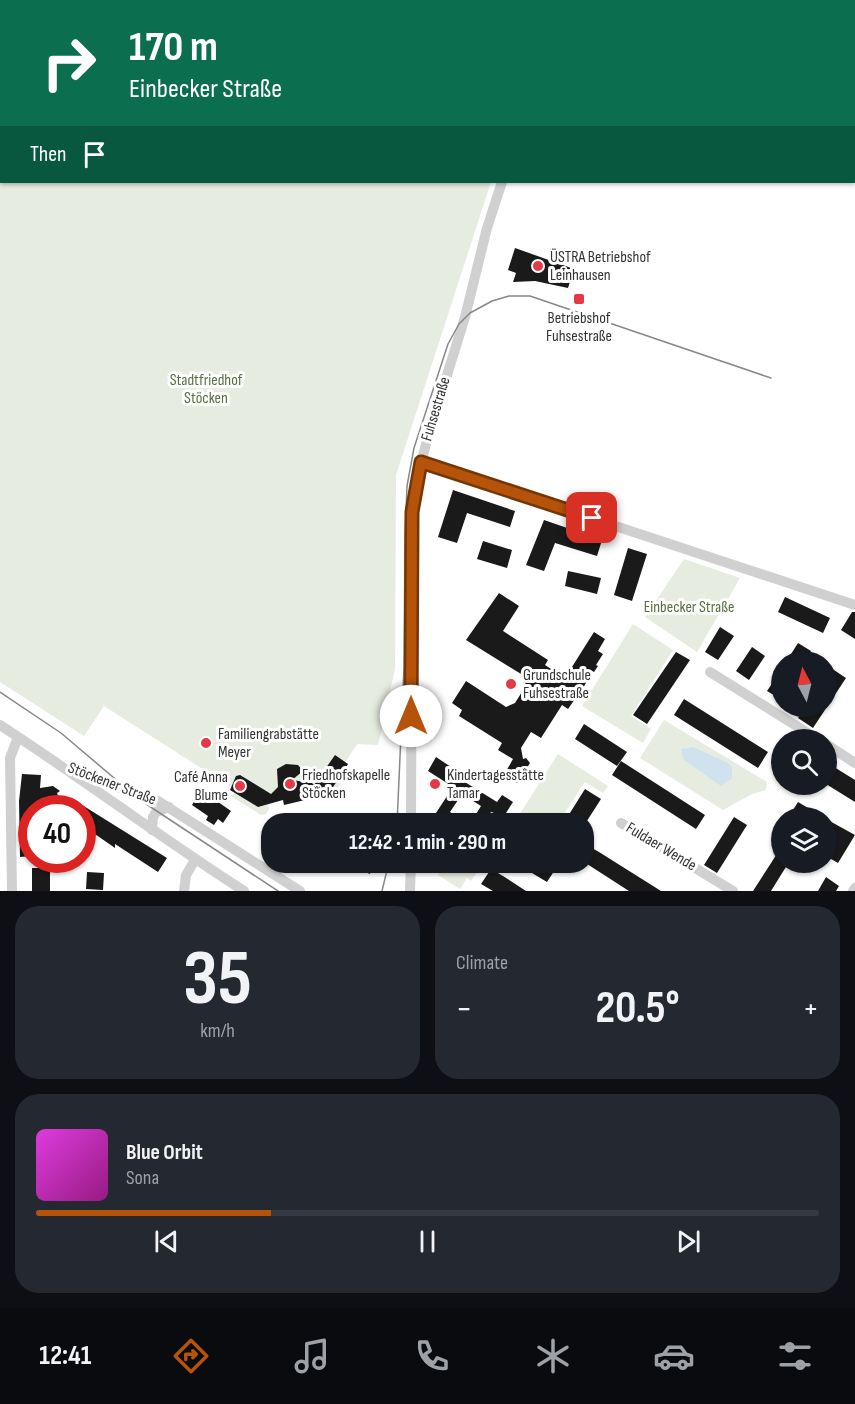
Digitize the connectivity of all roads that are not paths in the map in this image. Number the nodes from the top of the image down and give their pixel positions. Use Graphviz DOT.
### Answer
graph roads {
  1 [pos="502,183"];
  2 [pos="421,462"];
  3 [pos="855,605"];
  4 [pos="710,672"];
  5 [pos="0,725"];
  6 [pos="801,729"];
  7 [pos="18,737"];
  8 [pos="837,751"];
  9 [pos="56,762"];
  10 [pos="855,763"];
  11 [pos="169,807"];
  12 [pos="411,813"];
  13 [pos="621,823"];
  14 [pos="152,830"];
  15 [pos="195,860"];
  16 [pos="411,873"];
  17 [pos="12,891"];
  18 [pos="184,891"];
  19 [pos="244,891"];
  20 [pos="300,891"];
  21 [pos="410,891"];
  22 [pos="732,891"];
  1 -- 2 [label="street, Fuhsestraße"];
  2 -- 3 [label="street"];
  2 -- 12 [label="street, Fuhsestraße"];
  4 -- 6 [label="street"];
  5 -- 7 [label="street, Stöckener Straße"];
  7 -- 9 [label="street, Stöckener Straße"];
  7 -- 17 [label="street"];
  8 -- 10 [label="street"];
  9 -- 11 [label="street, Stöckener Straße"];
  9 -- 14 [label="street, Stöckener Straße"];
  11 -- 14 [label="street, Stöckener Straße"];
  11 -- 20 [label="street, Stöckener Straße"];
  13 -- 22 [label="street, Fuldaer Wende"];
  14 -- 15 [label="street, Stöckener Straße"];
  15 -- 18 [label="street"];
  15 -- 19 [label="street, Stöckener Straße"];
  16 -- 21 [label="street"];
}
